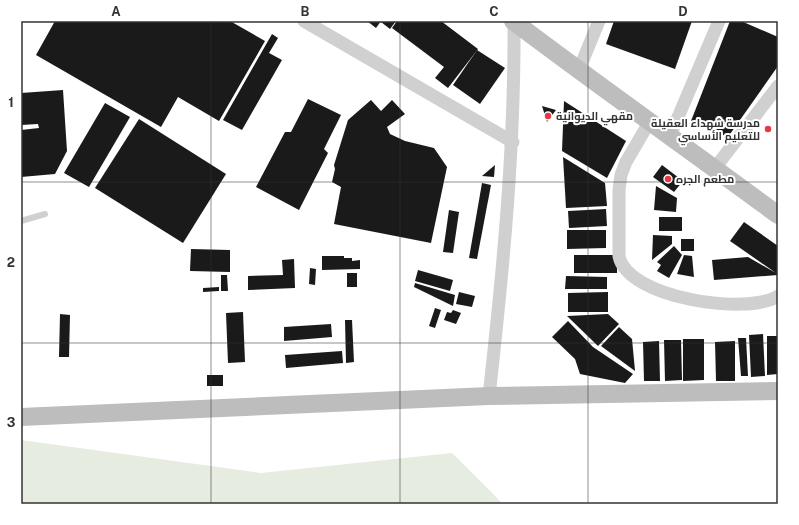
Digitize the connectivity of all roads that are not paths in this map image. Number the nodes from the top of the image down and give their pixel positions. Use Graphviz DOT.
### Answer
graph roads {
  1 [pos="304,21"];
  2 [pos="513,21"];
  3 [pos="599,21"];
  4 [pos="719,21"];
  5 [pos="578,72"];
  6 [pos="778,86"];
  7 [pos="650,120"];
  8 [pos="670,136"];
  9 [pos="513,142"];
  10 [pos="715,168"];
  11 [pos="44,214"];
  12 [pos="778,215"];
  13 [pos="21,222"];
  14 [pos="778,296"];
  15 [pos="778,391"];
  16 [pos="489,396"];
  17 [pos="21,417"];
  1 -- 9 [label="street"];
  2 -- 5 [label="main road"];
  2 -- 9 [label="street"];
  3 -- 5 [label="street"];
  4 -- 8 [label="street"];
  5 -- 7 [label="main road"];
  6 -- 10 [label="street"];
  7 -- 8 [label="main road"];
  7 -- 14 [label="street"];
  8 -- 10 [label="main road"];
  9 -- 16 [label="street"];
  10 -- 12 [label="main road"];
  11 -- 13 [label="lane"];
  15 -- 16 [label="main road"];
  16 -- 17 [label="main road"];
}
